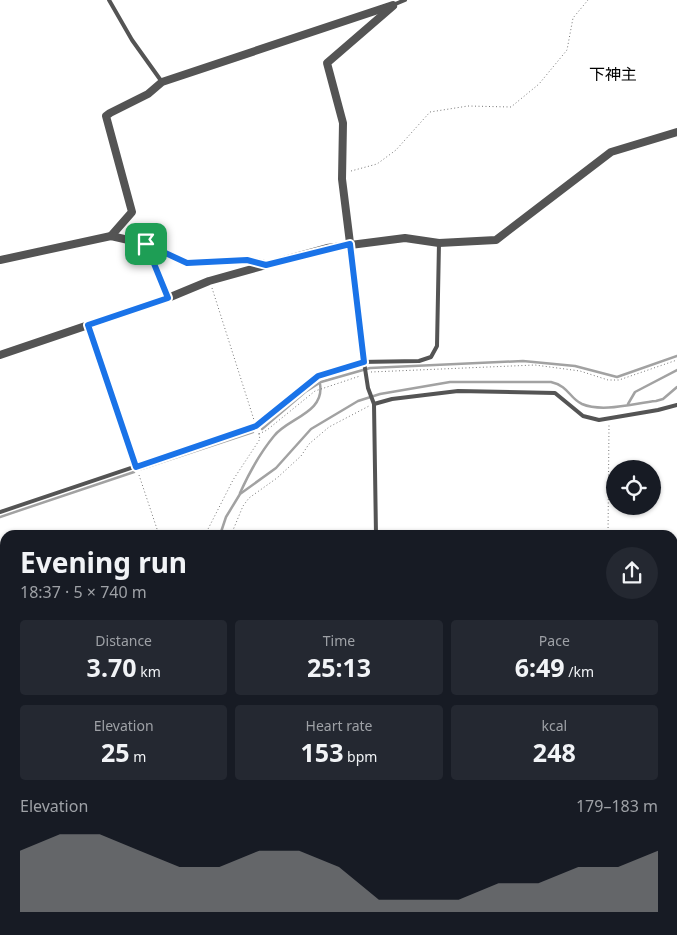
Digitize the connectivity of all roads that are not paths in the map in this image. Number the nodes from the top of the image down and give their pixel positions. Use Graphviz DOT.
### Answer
graph roads {
  1 [pos="109,0"];
  2 [pos="404,0"];
  3 [pos="393,5"];
  4 [pos="162,82"];
  5 [pos="677,132"];
  6 [pos="110,236"];
  7 [pos="439,243"];
  8 [pos="146,244"];
  9 [pos="350,244"];
  10 [pos="0,260"];
  11 [pos="266,265"];
  12 [pos="168,298"];
  13 [pos="88,325"];
  14 [pos="0,355"];
  15 [pos="365,368"];
  16 [pos="374,404"];
  17 [pos="677,405"];
  18 [pos="136,467"];
  19 [pos="0,512"];
  20 [pos="376,530"];
  1 -- 4 [label="lane"];
  2 -- 3 [label="lane"];
  3 -- 4 [label="street"];
  3 -- 9 [label="street"];
  4 -- 6 [label="street"];
  5 -- 7 [label="street"];
  6 -- 8 [label="street"];
  6 -- 10 [label="street"];
  7 -- 9 [label="street"];
  7 -- 15 [label="lane"];
  8 -- 11 [label="street"];
  8 -- 12 [label="street"];
  9 -- 11 [label="street"];
  11 -- 12 [label="street"];
  12 -- 13 [label="street"];
  13 -- 14 [label="street"];
  13 -- 18 [label="street"];
  15 -- 16 [label="lane"];
  15 -- 18 [label="lane"];
  16 -- 17 [label="lane"];
  16 -- 20 [label="lane"];
  18 -- 19 [label="lane"];
}
